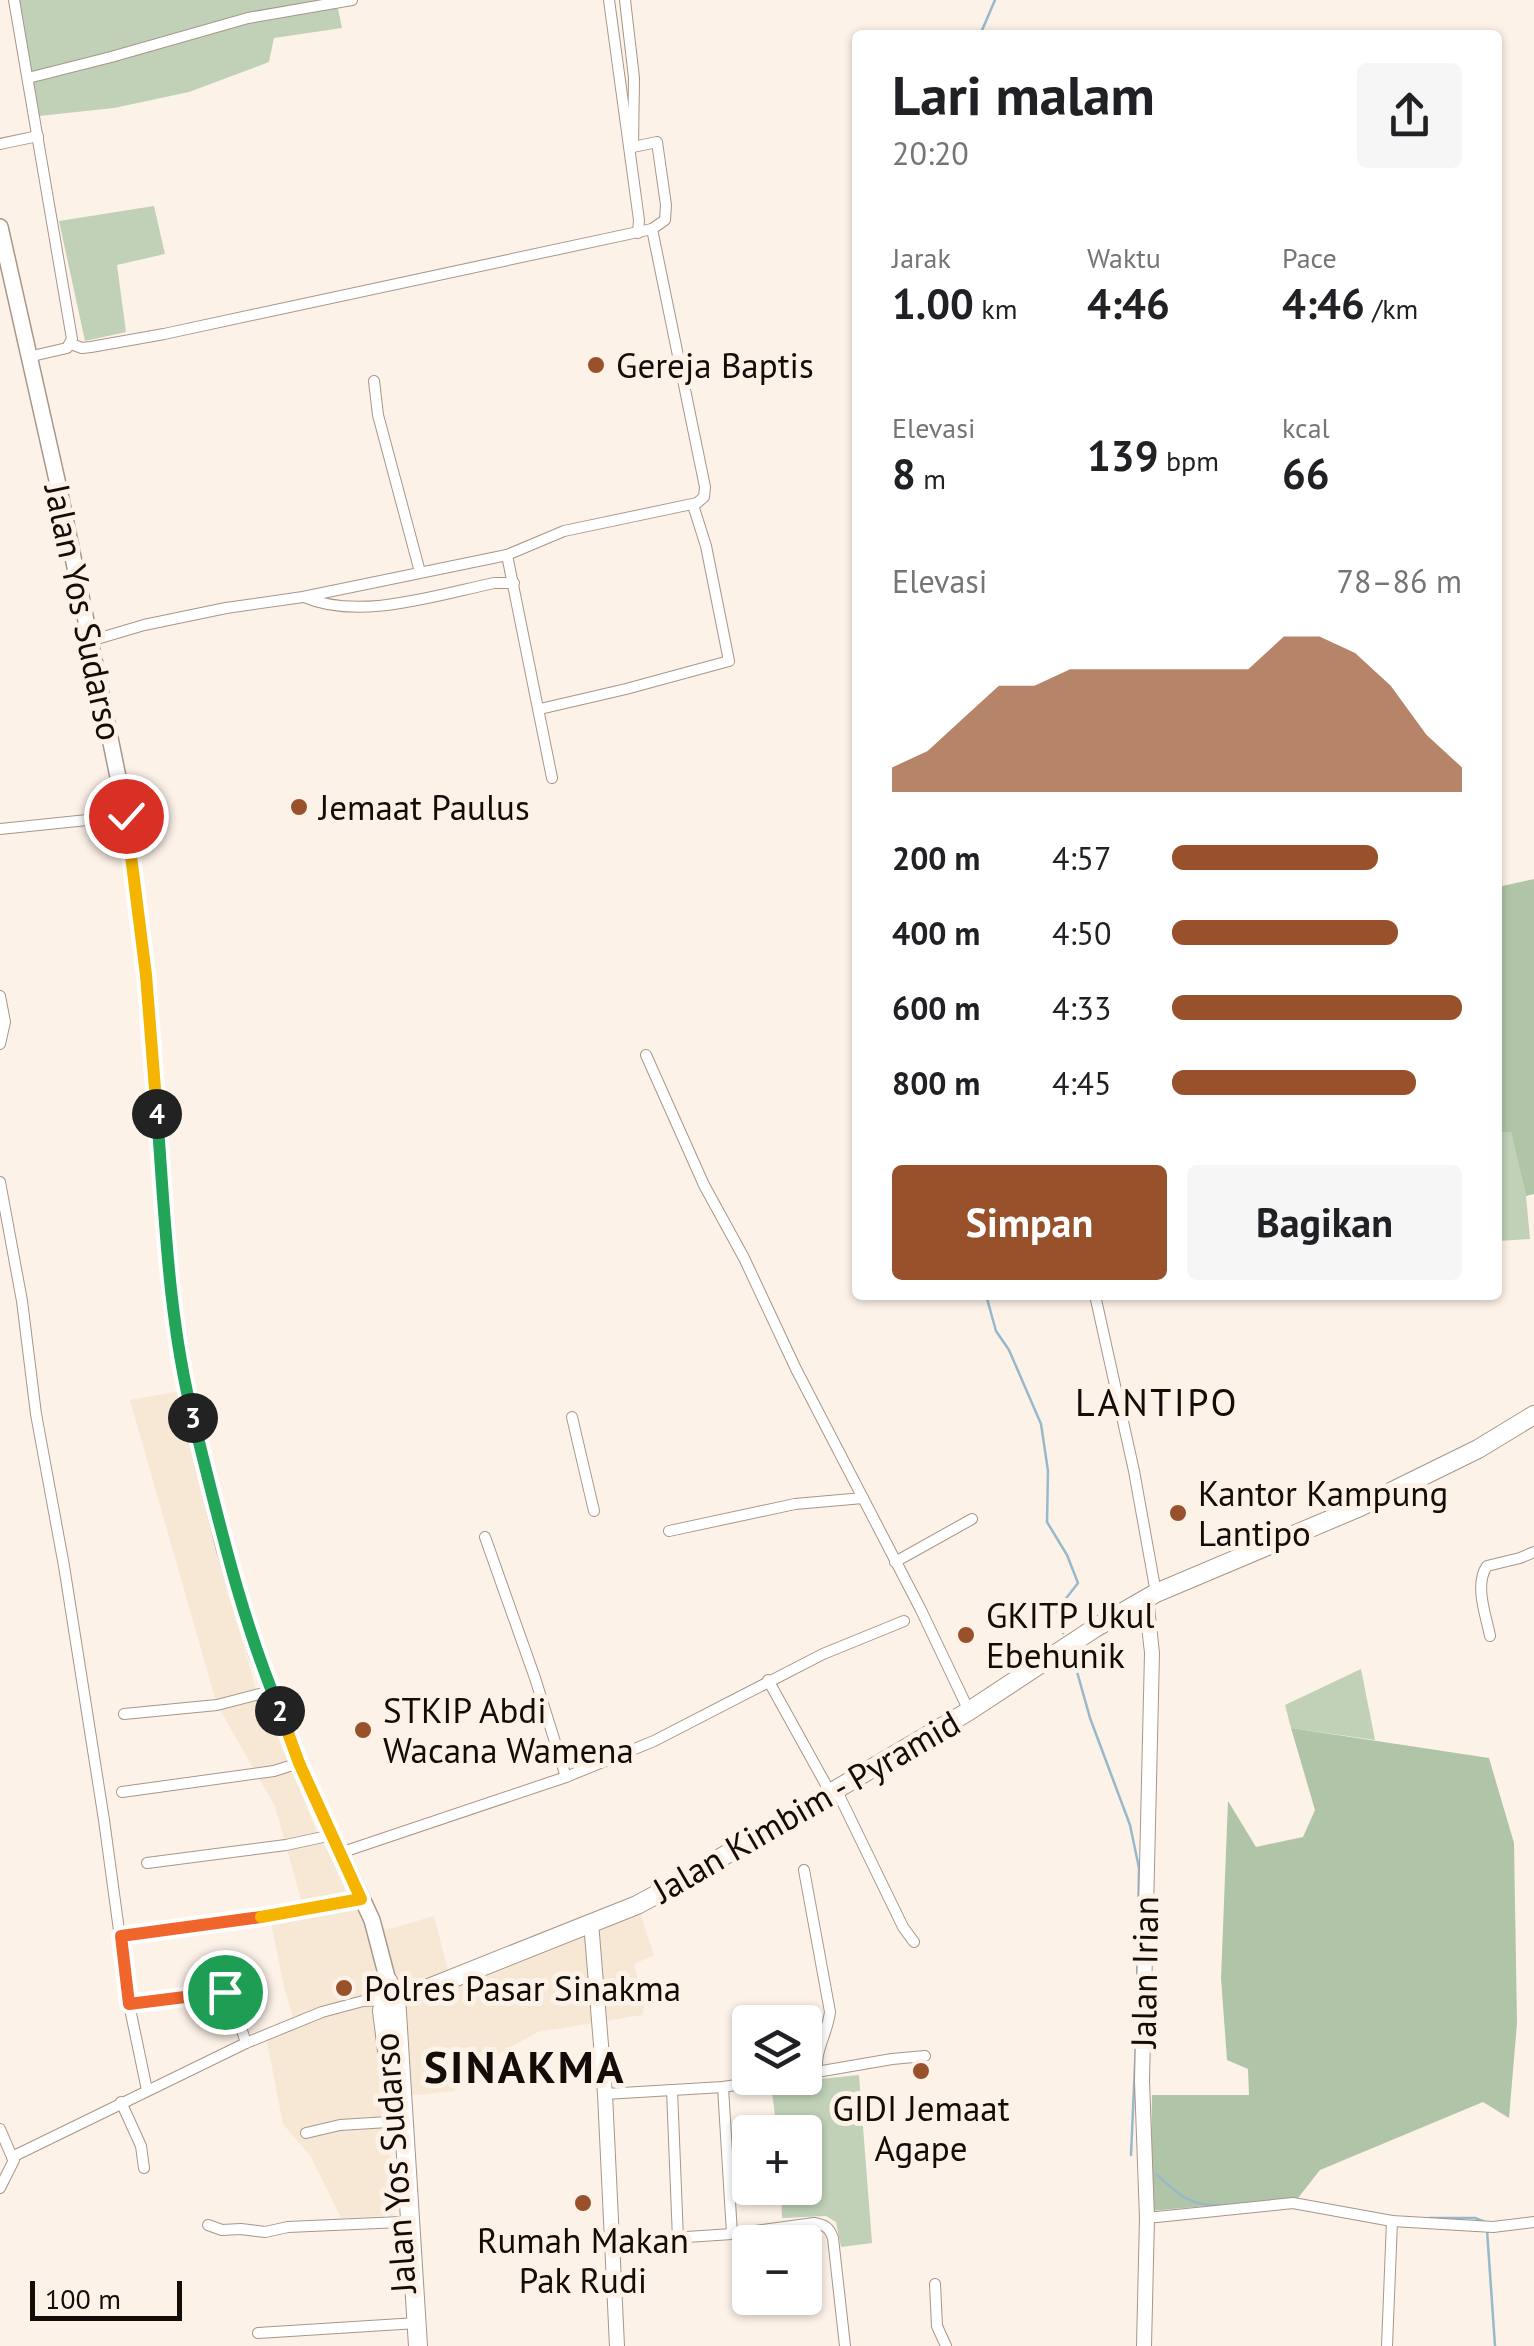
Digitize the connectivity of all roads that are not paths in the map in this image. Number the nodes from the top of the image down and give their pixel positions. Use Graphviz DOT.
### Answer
graph roads {
  1 [pos="14,0"];
  2 [pos="352,0"];
  3 [pos="609,0"];
  4 [pos="625,0"];
  5 [pos="28,78"];
  6 [pos="38,136"];
  7 [pos="0,144"];
  8 [pos="0,227"];
  9 [pos="652,229"];
  10 [pos="638,233"];
  11 [pos="71,344"];
  12 [pos="28,357"];
  13 [pos="374,382"];
  14 [pos="693,505"];
  15 [pos="507,555"];
  16 [pos="420,572"];
  17 [pos="514,583"];
  18 [pos="303,596"];
  19 [pos="90,641"];
  20 [pos="540,708"];
  21 [pos="552,778"];
  22 [pos="126,816"];
  23 [pos="0,828"];
  24 [pos="0,996"];
  25 [pos="0,1044"];
  26 [pos="646,1055"];
  27 [pos="0,1182"];
  28 [pos="1096,1300"];
  29 [pos="1534,1415"];
  30 [pos="572,1417"];
  31 [pos="863,1498"];
  32 [pos="594,1511"];
  33 [pos="972,1519"];
  34 [pos="669,1531"];
  35 [pos="485,1538"];
  36 [pos="1534,1552"];
  37 [pos="895,1562"];
  38 [pos="1151,1595"];
  39 [pos="904,1621"];
  40 [pos="1490,1636"];
  41 [pos="768,1680"];
  42 [pos="270,1692"];
  43 [pos="969,1711"];
  44 [pos="124,1714"];
  45 [pos="299,1763"];
  46 [pos="566,1777"];
  47 [pos="834,1791"];
  48 [pos="122,1792"];
  49 [pos="332,1835"];
  50 [pos="340,1853"];
  51 [pos="146,1864"];
  52 [pos="804,1870"];
  53 [pos="361,1899"];
  54 [pos="591,1922"];
  55 [pos="121,1936"];
  56 [pos="914,1942"];
  57 [pos="389,1993"];
  58 [pos="129,2004"];
  59 [pos="246,2042"];
  60 [pos="822,2043"];
  61 [pos="925,2056"];
  62 [pos="822,2071"];
  63 [pos="732,2086"];
  64 [pos="723,2087"];
  65 [pos="146,2090"];
  66 [pos="672,2090"];
  67 [pos="605,2094"];
  68 [pos="121,2102"];
  69 [pos="398,2121"];
  70 [pos="0,2129"];
  71 [pos="306,2133"];
  72 [pos="12,2157"];
  73 [pos="144,2168"];
  74 [pos="0,2188"];
  75 [pos="1147,2218"];
  76 [pos="1392,2221"];
  77 [pos="400,2222"];
  78 [pos="1534,2222"];
  79 [pos="794,2225"];
  80 [pos="208,2226"];
  81 [pos="732,2234"];
  82 [pos="678,2239"];
  83 [pos="611,2242"];
  84 [pos="935,2284"];
  85 [pos="411,2323"];
  86 [pos="258,2333"];
  87 [pos="407,2346"];
  88 [pos="418,2346"];
  89 [pos="618,2346"];
  90 [pos="845,2346"];
  91 [pos="946,2346"];
  92 [pos="1144,2346"];
  93 [pos="1388,2346"];
  1 -- 5 [label="street"];
  2 -- 5 [label="street"];
  3 -- 10 [label="street"];
  4 -- 9 [label="street"];
  5 -- 6 [label="street"];
  6 -- 7 [label="street"];
  6 -- 11 [label="street"];
  8 -- 12 [label="main road, Jalan Yos Sudarso"];
  9 -- 10 [label="street"];
  9 -- 14 [label="street"];
  10 -- 11 [label="street"];
  11 -- 12 [label="street"];
  12 -- 19 [label="main road, Jalan Yos Sudarso"];
  13 -- 16 [label="street"];
  14 -- 15 [label="street"];
  14 -- 20 [label="street"];
  15 -- 16 [label="street"];
  15 -- 17 [label="street"];
  16 -- 18 [label="street"];
  17 -- 18 [label="street"];
  17 -- 20 [label="street"];
  18 -- 19 [label="street"];
  19 -- 22 [label="main road, Jalan Yos Sudarso"];
  20 -- 21 [label="street"];
  22 -- 23 [label="street"];
  22 -- 42 [label="main road, Jalan Yos Sudarso"];
  24 -- 25 [label="street"];
  26 -- 31 [label="street"];
  27 -- 55 [label="street"];
  28 -- 38 [label="street"];
  29 -- 38 [label="highway, Jalan Kimbim - Pyramid"];
  30 -- 32 [label="street"];
  31 -- 34 [label="street"];
  31 -- 37 [label="street"];
  33 -- 37 [label="street"];
  35 -- 46 [label="street"];
  36 -- 40 [label="street"];
  37 -- 43 [label="street"];
  38 -- 43 [label="highway, Jalan Kimbim - Pyramid"];
  38 -- 75 [label="main road, Jalan Irian"];
  39 -- 41 [label="street"];
  41 -- 46 [label="street"];
  41 -- 47 [label="street"];
  42 -- 44 [label="street"];
  42 -- 45 [label="main road, Jalan Yos Sudarso"];
  43 -- 47 [label="highway, Jalan Kimbim - Pyramid"];
  45 -- 48 [label="street"];
  45 -- 49 [label="main road, Jalan Yos Sudarso"];
  46 -- 50 [label="street"];
  47 -- 54 [label="highway, Jalan Kimbim - Pyramid"];
  47 -- 56 [label="street"];
  49 -- 50 [label="main road, Jalan Yos Sudarso"];
  49 -- 51 [label="street"];
  50 -- 53 [label="main road, Jalan Yos Sudarso"];
  52 -- 60 [label="street"];
  53 -- 55 [label="street"];
  53 -- 57 [label="main road, Jalan Yos Sudarso"];
  54 -- 57 [label="highway, Jalan Kimbim - Pyramid"];
  54 -- 67 [label="main road"];
  55 -- 58 [label="street"];
  57 -- 59 [label="street"];
  57 -- 69 [label="highway, Jalan Yos Sudarso"];
  58 -- 59 [label="street"];
  58 -- 65 [label="street"];
  59 -- 65 [label="street"];
  61 -- 62 [label="street"];
  63 -- 64 [label="street"];
  64 -- 66 [label="street"];
  64 -- 81 [label="street"];
  65 -- 68 [label="street"];
  66 -- 67 [label="street"];
  66 -- 82 [label="street"];
  67 -- 83 [label="main road"];
  68 -- 72 [label="street"];
  68 -- 73 [label="street"];
  69 -- 71 [label="street"];
  69 -- 77 [label="highway, Jalan Yos Sudarso"];
  69 -- 85 [label="highway, Jalan Yos Sudarso"];
  70 -- 72 [label="street"];
  72 -- 74 [label="street"];
  75 -- 76 [label="street"];
  75 -- 92 [label="main road, Jalan Irian"];
  76 -- 78 [label="street"];
  76 -- 93 [label="street"];
  77 -- 80 [label="street"];
  77 -- 85 [label="highway, Jalan Yos Sudarso"];
  79 -- 90 [label="street"];
  81 -- 82 [label="street"];
  82 -- 83 [label="street"];
  83 -- 89 [label="main road"];
  84 -- 91 [label="street"];
  85 -- 86 [label="street"];
  85 -- 87 [label="highway, Jalan Yos Sudarso"];
  85 -- 88 [label="highway, Jalan Yos Sudarso"];
}
